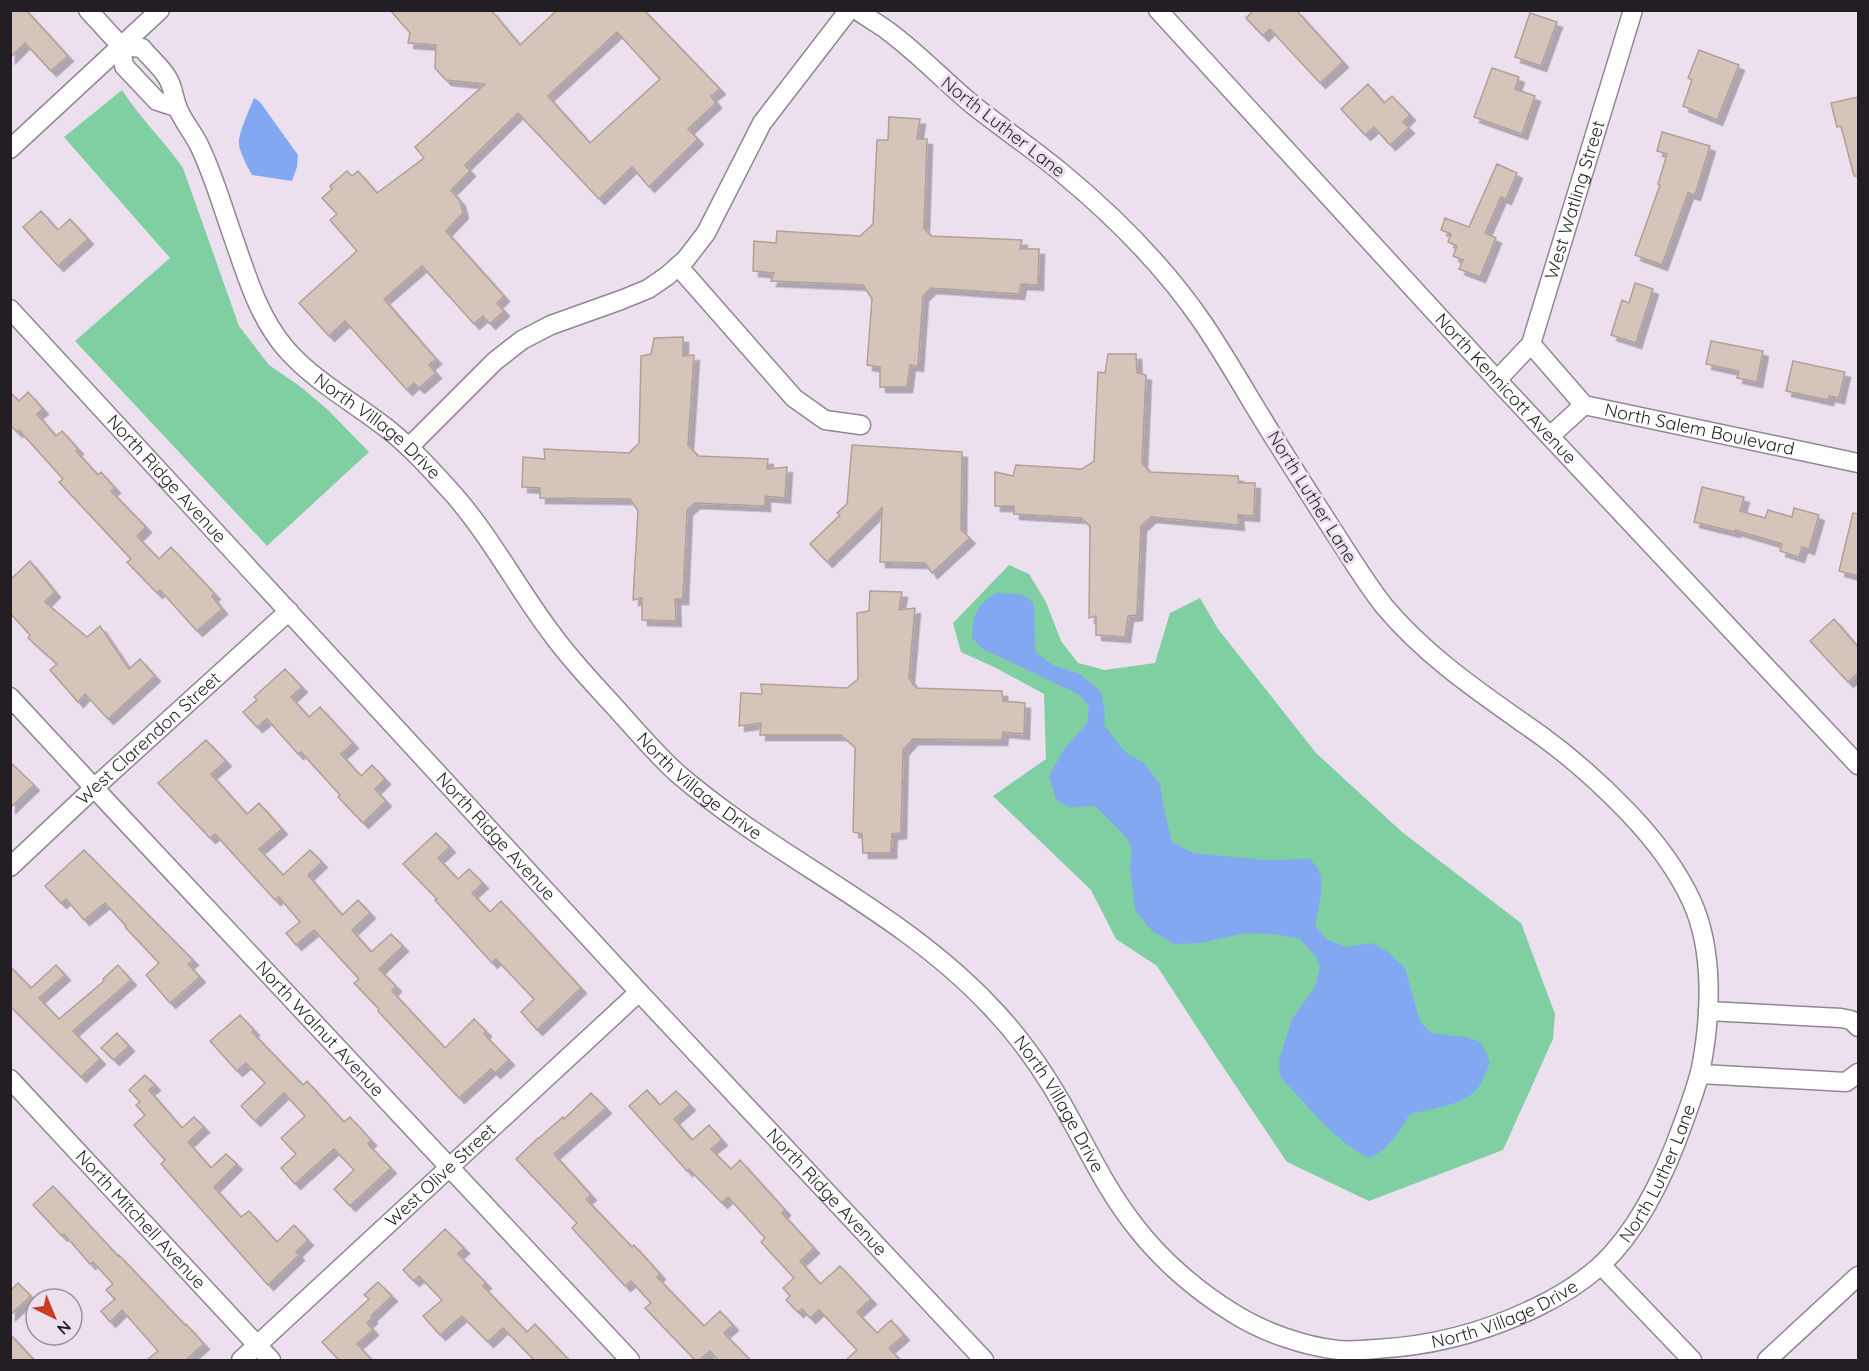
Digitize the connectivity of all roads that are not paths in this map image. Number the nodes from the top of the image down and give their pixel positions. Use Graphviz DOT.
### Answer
graph roads {
  1 [pos="88,10"];
  2 [pos="160,10"];
  3 [pos="849,10"];
  4 [pos="857,10"];
  5 [pos="1158,10"];
  6 [pos="1633,10"];
  7 [pos="121,46"];
  8 [pos="176,107"];
  9 [pos="10,149"];
  10 [pos="678,266"];
  11 [pos="10,309"];
  12 [pos="1532,344"];
  13 [pos="1497,380"];
  14 [pos="1584,405"];
  15 [pos="861,425"];
  16 [pos="1550,436"];
  17 [pos="409,447"];
  18 [pos="1858,463"];
  19 [pos="289,611"];
  20 [pos="10,697"];
  21 [pos="1858,765"];
  22 [pos="94,788"];
  23 [pos="10,867"];
  24 [pos="639,992"];
  25 [pos="1708,1011"];
  26 [pos="1858,1027"];
  27 [pos="1858,1073"];
  28 [pos="1700,1074"];
  29 [pos="10,1078"];
  30 [pos="450,1168"];
  31 [pos="1601,1265"];
  32 [pos="1858,1276"];
  33 [pos="257,1346"];
  34 [pos="1400,1354"];
  35 [pos="1338,1355"];
  36 [pos="241,1360"];
  37 [pos="271,1360"];
  38 [pos="630,1360"];
  39 [pos="984,1360"];
  40 [pos="1692,1360"];
  41 [pos="1767,1360"];
  1 -- 7 [label="street"];
  2 -- 7 [label="street"];
  3 -- 10 [label="street"];
  4 -- 25 [label="street, North Luther Lane"];
  5 -- 13 [label="street, North Kennicott Avenue"];
  6 -- 12 [label="street, West Watling Street"];
  7 -- 8 [label="street, North Village Drive"];
  7 -- 8 [label="street, North Village Drive"];
  7 -- 9 [label="street"];
  8 -- 17 [label="street, North Village Drive"];
  10 -- 15 [label="street"];
  10 -- 17 [label="street"];
  11 -- 19 [label="street, North Ridge Avenue"];
  12 -- 13 [label="street, West Watling Street"];
  12 -- 14 [label="street"];
  13 -- 16 [label="street, North Kennicott Avenue"];
  14 -- 16 [label="street, North Salem Boulevard"];
  14 -- 18 [label="street, North Salem Boulevard"];
  16 -- 21 [label="street, North Kennicott Avenue"];
  17 -- 35 [label="street, North Village Drive"];
  19 -- 22 [label="street, West Clarendon Street"];
  19 -- 24 [label="street, North Ridge Avenue"];
  20 -- 22 [label="street, North Walnut Avenue"];
  22 -- 23 [label="street, West Clarendon Street"];
  22 -- 30 [label="street, North Walnut Avenue"];
  24 -- 30 [label="street, West Olive Street"];
  24 -- 39 [label="street, North Ridge Avenue"];
  25 -- 26 [label="street"];
  25 -- 28 [label="street, North Luther Lane"];
  27 -- 28 [label="street"];
  28 -- 31 [label="street, North Luther Lane"];
  29 -- 33 [label="street, North Mitchell Avenue"];
  30 -- 33 [label="street, West Olive Street"];
  30 -- 38 [label="street, North Walnut Avenue"];
  31 -- 34 [label="street, North Village Drive"];
  31 -- 40 [label="street"];
  32 -- 41 [label="street"];
  33 -- 36 [label="street, West Olive Street"];
  33 -- 37 [label="street, North Mitchell Avenue"];
  34 -- 35 [label="street, North Village Drive"];
}
